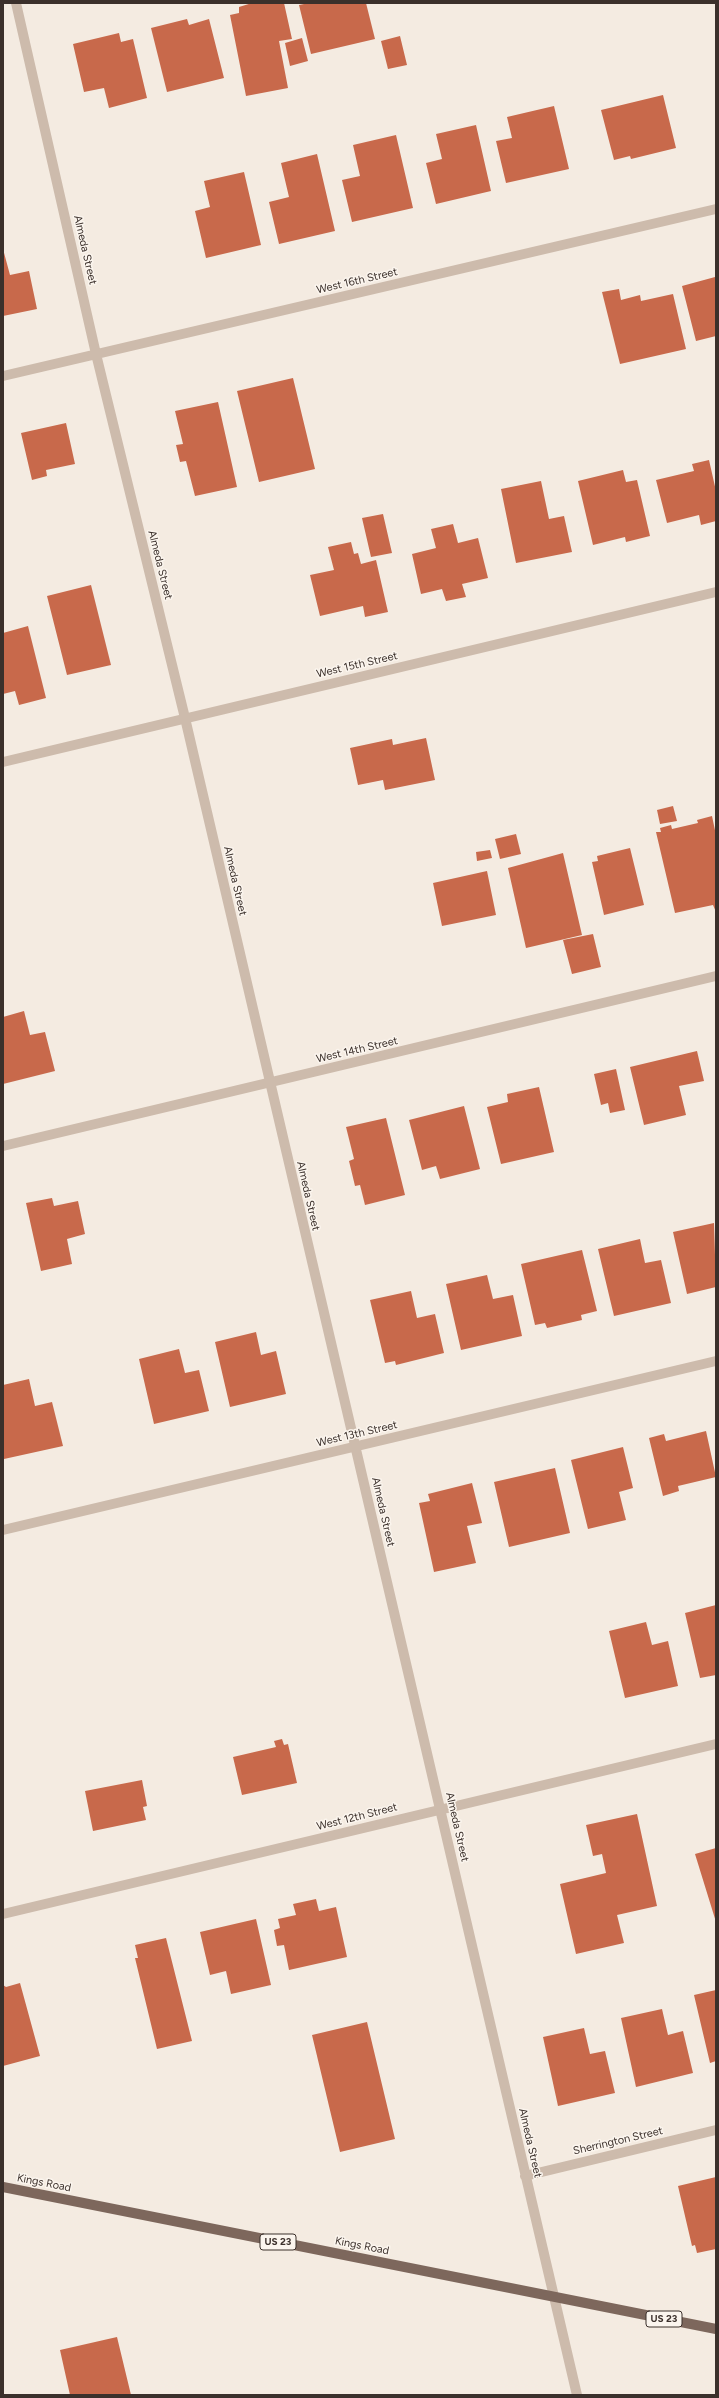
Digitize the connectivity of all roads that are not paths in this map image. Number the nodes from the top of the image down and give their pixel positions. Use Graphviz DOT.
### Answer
graph roads {
  1 [pos="16,3"];
  2 [pos="716,209"];
  3 [pos="96,354"];
  4 [pos="3,376"];
  5 [pos="716,592"];
  6 [pos="185,718"];
  7 [pos="3,762"];
  8 [pos="716,976"];
  9 [pos="269,1083"];
  10 [pos="3,1146"];
  11 [pos="716,1361"];
  12 [pos="355,1447"];
  13 [pos="3,1530"];
  14 [pos="716,1744"];
  15 [pos="441,1809"];
  16 [pos="3,1914"];
  17 [pos="716,2130"];
  18 [pos="525,2176"];
  19 [pos="3,2187"];
  20 [pos="552,2297"];
  21 [pos="716,2329"];
  22 [pos="577,2395"];
  1 -- 3 [label="street, Almeda Street"];
  2 -- 3 [label="street, West 16th Street"];
  3 -- 4 [label="street, West 16th Street"];
  3 -- 6 [label="street, Almeda Street"];
  5 -- 6 [label="street, West 15th Street"];
  6 -- 7 [label="street, West 15th Street"];
  6 -- 9 [label="street, Almeda Street"];
  8 -- 9 [label="street, West 14th Street"];
  9 -- 10 [label="street, West 14th Street"];
  9 -- 12 [label="street, Almeda Street"];
  11 -- 12 [label="street, West 13th Street"];
  12 -- 13 [label="street, West 13th Street"];
  12 -- 15 [label="street, Almeda Street"];
  14 -- 15 [label="street, West 12th Street"];
  15 -- 16 [label="street, West 12th Street"];
  15 -- 18 [label="street, Almeda Street"];
  17 -- 18 [label="street, Sherrington Street"];
  18 -- 20 [label="street, Almeda Street"];
  19 -- 20 [label="main road, Kings Road / US 23"];
  20 -- 21 [label="main road, Kings Road / US 23"];
  20 -- 22 [label="street, Almeda Street"];
}
